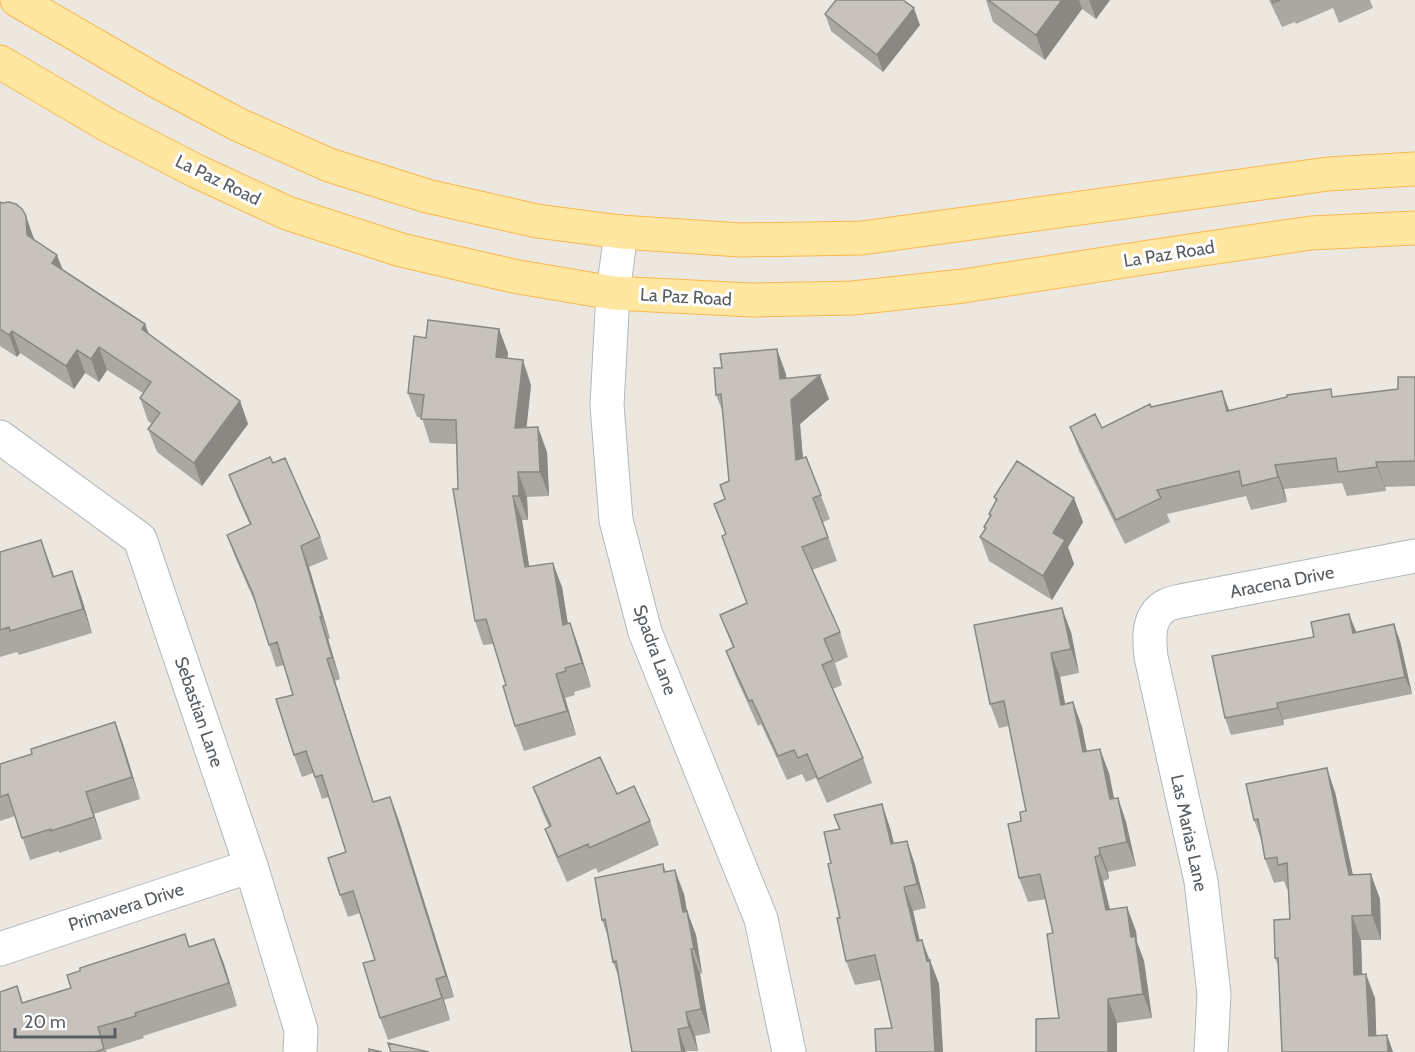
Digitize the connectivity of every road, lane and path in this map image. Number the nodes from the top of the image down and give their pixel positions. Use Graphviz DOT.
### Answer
graph roads {
  1 [pos="17,0"];
  2 [pos="0,62"];
  3 [pos="1415,170"];
  4 [pos="1415,228"];
  5 [pos="621,232"];
  6 [pos="613,293"];
  7 [pos="0,437"];
  8 [pos="1415,556"];
  9 [pos="1154,617"];
  10 [pos="251,866"];
  11 [pos="0,949"];
  12 [pos="300,1052"];
  13 [pos="789,1052"];
  14 [pos="1211,1052"];
  1 -- 5 [label="main road"];
  2 -- 6 [label="main road, La Paz Road"];
  3 -- 5 [label="main road"];
  4 -- 6 [label="main road, La Paz Road"];
  5 -- 6 [label="street, Spadra Lane"];
  6 -- 13 [label="street, Spadra Lane"];
  7 -- 10 [label="street, Sebastian Lane"];
  8 -- 9 [label="street, Aracena Drive"];
  9 -- 14 [label="street, Las Marias Lane"];
  10 -- 11 [label="street, Primavera Drive"];
  10 -- 12 [label="street, Sebastian Lane"];
}
